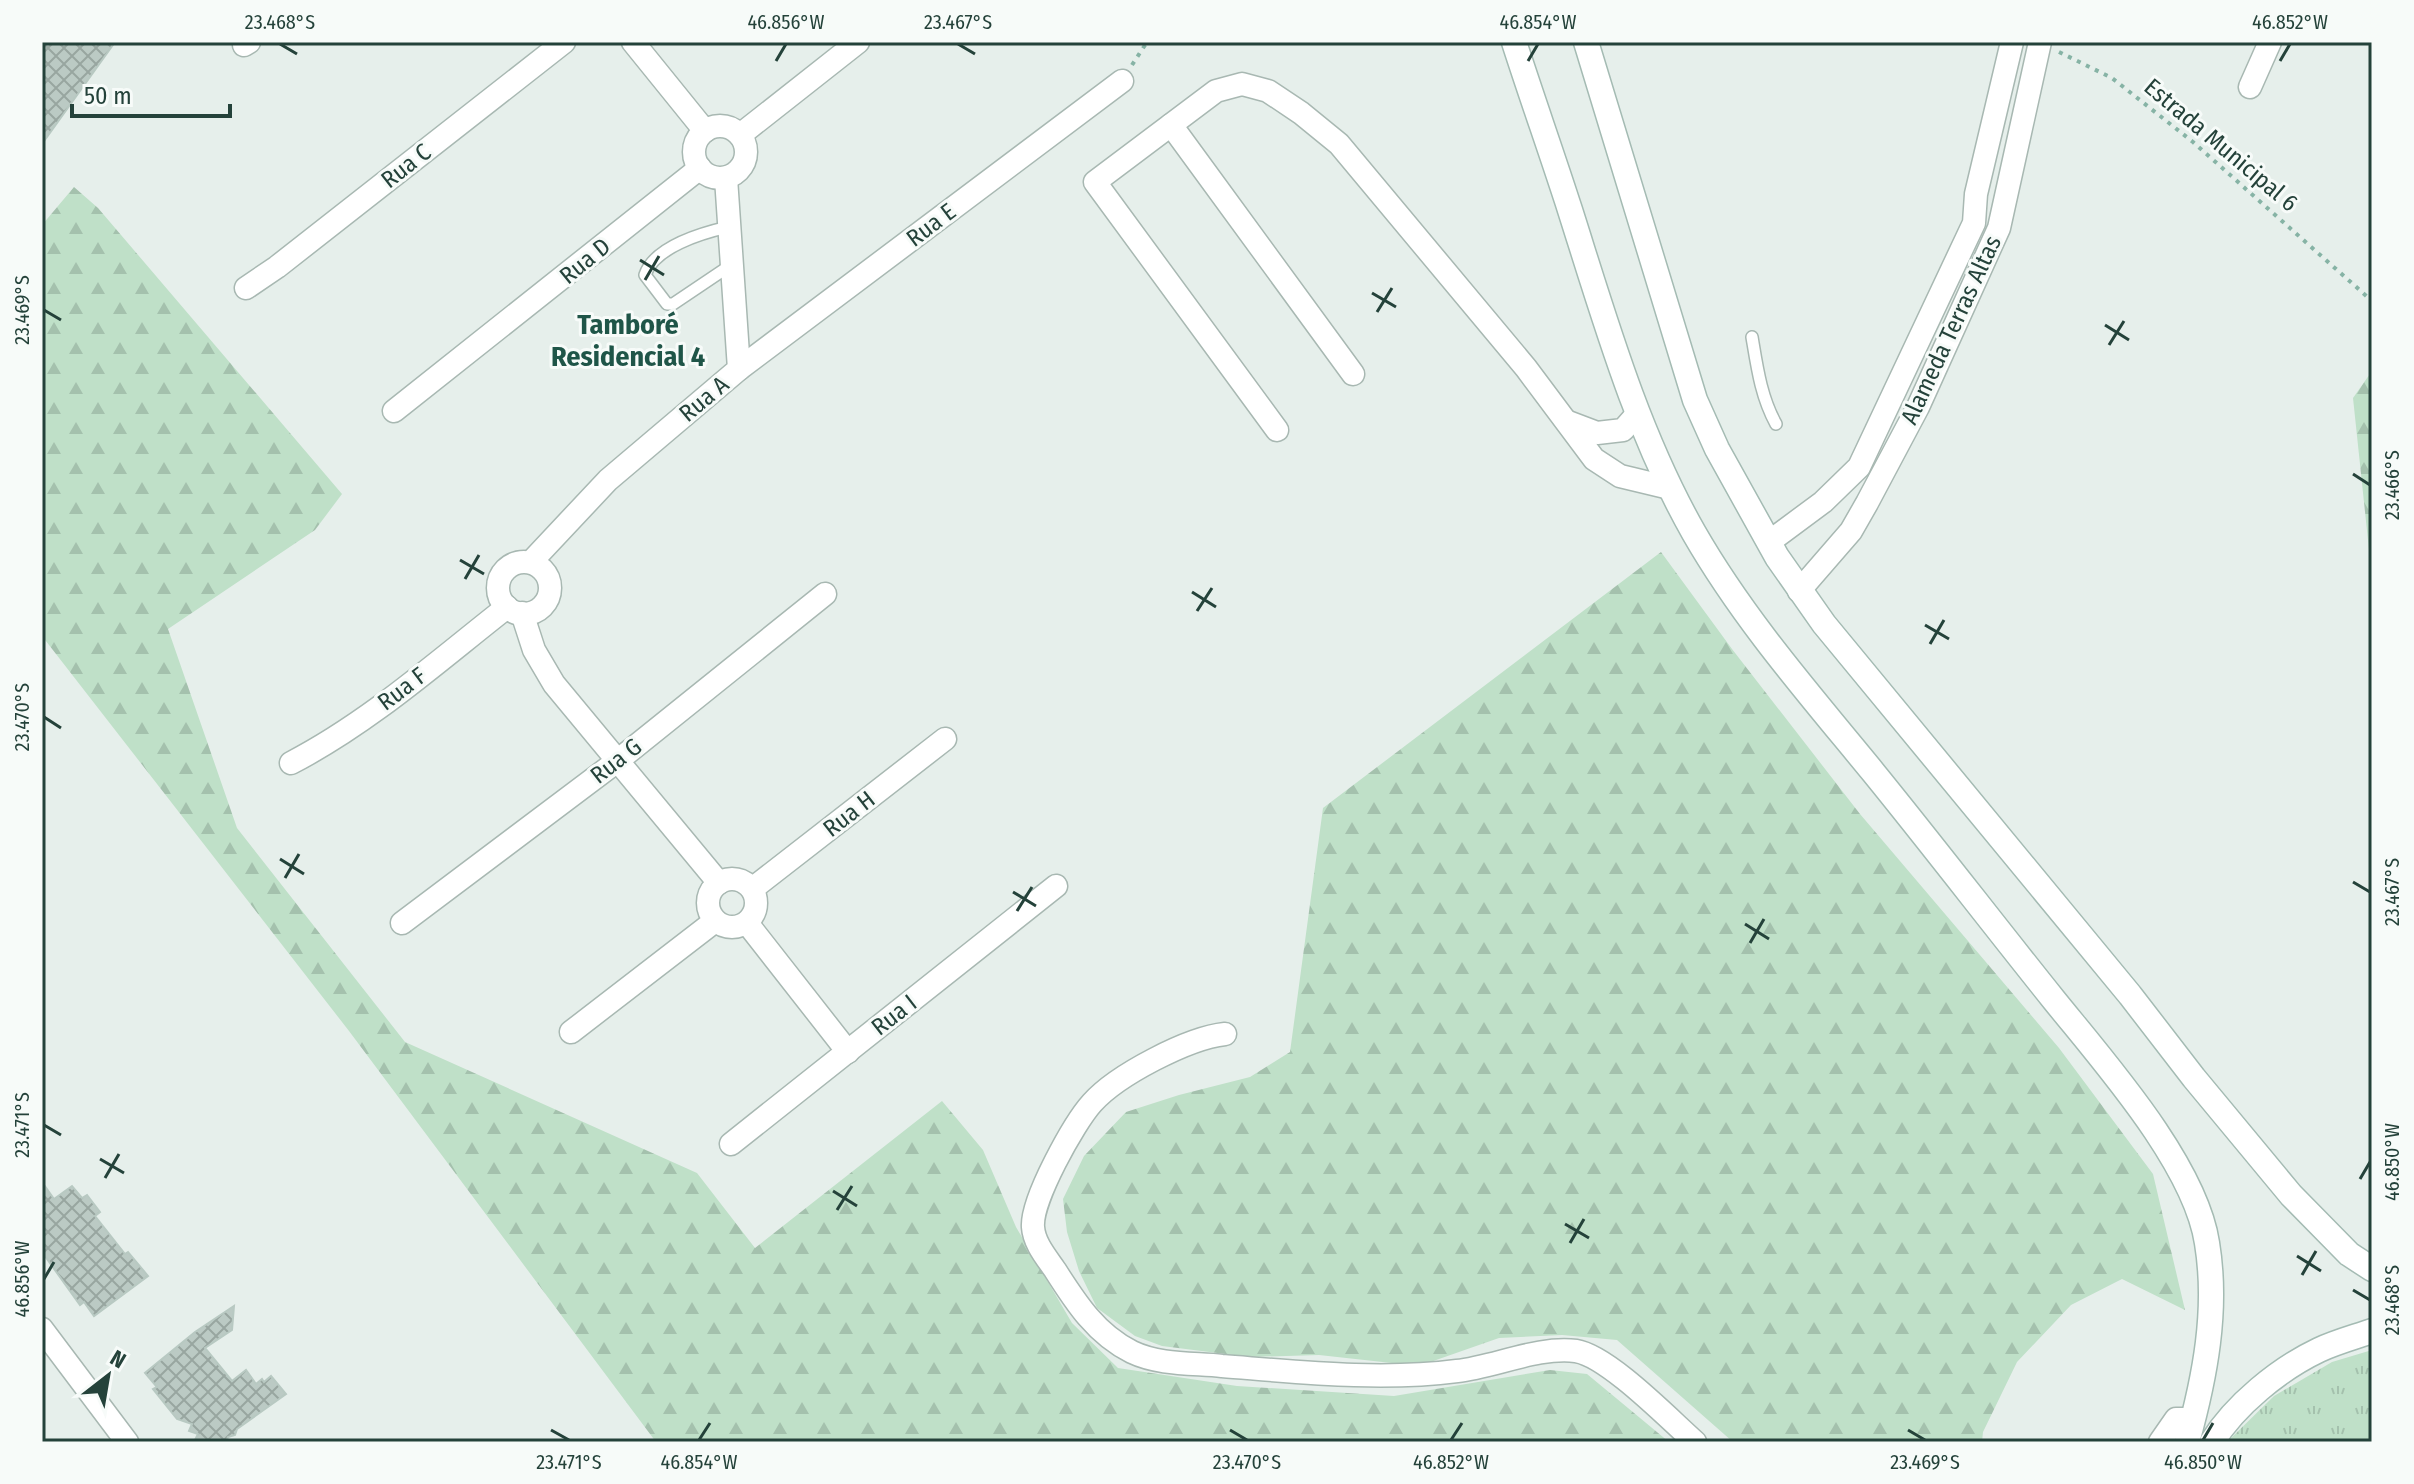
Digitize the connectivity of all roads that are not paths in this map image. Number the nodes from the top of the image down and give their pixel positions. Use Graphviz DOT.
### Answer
graph roads {
  1 [pos="564,42"];
  2 [pos="633,42"];
  3 [pos="858,42"];
  4 [pos="1514,42"];
  5 [pos="1586,42"];
  6 [pos="2012,42"];
  7 [pos="2270,42"];
  8 [pos="2040,43"];
  9 [pos="1122,81"];
  10 [pos="2250,87"];
  11 [pos="1171,125"];
  12 [pos="705,131"];
  13 [pos="740,135"];
  14 [pos="700,168"];
  15 [pos="726,178"];
  16 [pos="728,227"];
  17 [pos="731,265"];
  18 [pos="246,288"];
  19 [pos="1752,337"];
  20 [pos="739,369"];
  21 [pos="1353,374"];
  22 [pos="394,411"];
  23 [pos="1638,413"];
  24 [pos="1566,422"];
  25 [pos="1776,424"];
  26 [pos="1277,430"];
  27 [pos="1859,467"];
  28 [pos="1670,488"];
  29 [pos="1867,503"];
  30 [pos="1769,542"];
  31 [pos="531,562"];
  32 [pos="1799,591"];
  33 [pos="825,594"];
  34 [pos="515,610"];
  35 [pos="945,739"];
  36 [pos="616,762"];
  37 [pos="291,763"];
  38 [pos="719,883"];
  39 [pos="1056,886"];
  40 [pos="752,889"];
  41 [pos="715,921"];
  42 [pos="402,923"];
  43 [pos="747,923"];
  44 [pos="571,1032"];
  45 [pos="1225,1034"];
  46 [pos="848,1052"];
  47 [pos="731,1144"];
  48 [pos="2372,1269"];
  49 [pos="42,1329"];
  50 [pos="2372,1331"];
  51 [pos="2190,1431"];
  52 [pos="127,1442"];
  53 [pos="1695,1442"];
  54 [pos="2160,1442"];
  55 [pos="2212,1442"];
  1 -- 18 [label="street, Rua C"];
  2 -- 12 [label="street"];
  3 -- 13 [label="street"];
  4 -- 23 [label="main road"];
  5 -- 30 [label="main road"];
  6 -- 27 [label="street, Alameda Terras Altas"];
  7 -- 10 [label="street"];
  8 -- 29 [label="street, Alameda Terras Altas"];
  9 -- 20 [label="street, Rua E"];
  11 -- 21 [label="street"];
  11 -- 24 [label="street"];
  11 -- 26 [label="street"];
  12 -- 13 [label="street"];
  12 -- 14 [label="street"];
  13 -- 15 [label="street"];
  14 -- 15 [label="street"];
  14 -- 22 [label="street, Rua D"];
  15 -- 16 [label="street, Rua A"];
  16 -- 17 [label="street, Rua A"];
  16 -- 17 [label="lane"];
  17 -- 20 [label="street, Rua A"];
  19 -- 25 [label="lane"];
  20 -- 31 [label="street, Rua A"];
  23 -- 24 [label="street"];
  23 -- 28 [label="main road"];
  24 -- 28 [label="street"];
  27 -- 29 [label="street"];
  27 -- 30 [label="street, Alameda Terras Altas"];
  28 -- 51 [label="main road"];
  29 -- 32 [label="street, Alameda Terras Altas"];
  30 -- 32 [label="main road"];
  31 -- 34 [label="street"];
  31 -- 34 [label="street"];
  32 -- 48 [label="main road"];
  33 -- 36 [label="street, Rua G"];
  34 -- 36 [label="street"];
  34 -- 37 [label="street, Rua F"];
  35 -- 40 [label="street, Rua H"];
  36 -- 38 [label="street"];
  36 -- 42 [label="street, Rua G"];
  38 -- 40 [label="street"];
  38 -- 41 [label="street"];
  39 -- 46 [label="street, Rua I"];
  40 -- 43 [label="street"];
  41 -- 43 [label="street"];
  41 -- 44 [label="street"];
  43 -- 46 [label="street"];
  45 -- 53 [label="street"];
  46 -- 47 [label="street, Rua I"];
  49 -- 52 [label="street"];
  50 -- 55 [label="main road"];
  51 -- 54 [label="street"];
}
